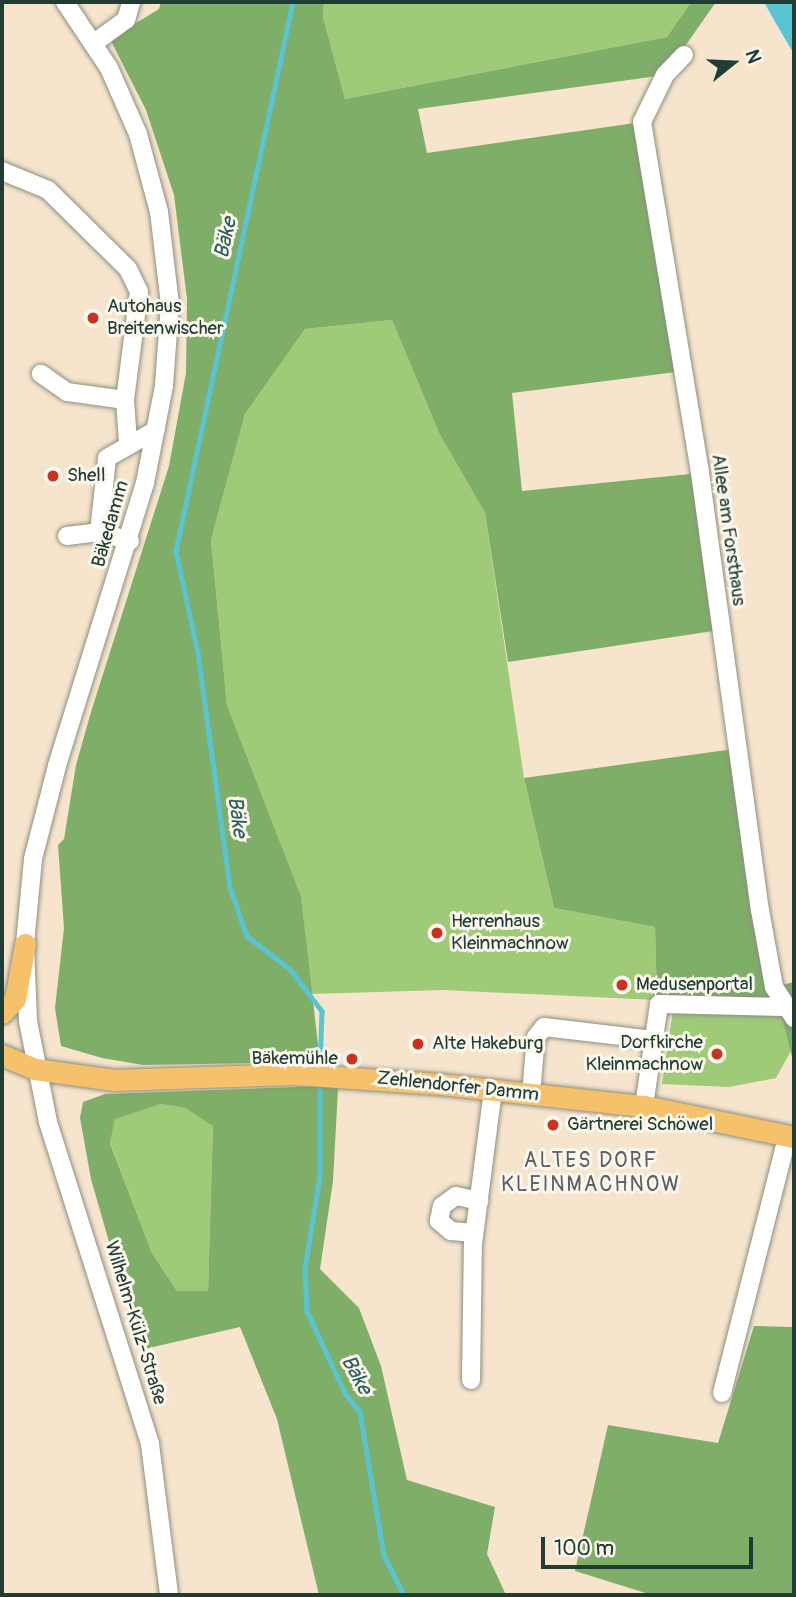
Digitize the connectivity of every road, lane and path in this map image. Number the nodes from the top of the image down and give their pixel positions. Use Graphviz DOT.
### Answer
graph roads {
  1 [pos="65,2"];
  2 [pos="131,2"];
  3 [pos="94,43"];
  4 [pos="684,55"];
  5 [pos="2,171"];
  6 [pos="41,374"];
  7 [pos="125,401"];
  8 [pos="156,430"];
  9 [pos="128,442"];
  10 [pos="99,532"];
  11 [pos="67,536"];
  12 [pos="130,541"];
  13 [pos="25,944"];
  14 [pos="2,1013"];
  15 [pos="789,1013"];
  16 [pos="655,1040"];
  17 [pos="2,1055"];
  18 [pos="35,1069"];
  19 [pos="493,1090"];
  20 [pos="531,1094"];
  21 [pos="644,1107"];
  22 [pos="791,1136"];
  23 [pos="479,1201"];
  24 [pos="474,1233"];
  25 [pos="471,1380"];
  26 [pos="722,1393"];
  27 [pos="169,1595"];
  1 -- 3 [label="street, Bäkedamm"];
  2 -- 3 [label="street"];
  3 -- 8 [label="street, Bäkedamm"];
  4 -- 15 [label="street, Allee am Forsthaus"];
  5 -- 7 [label="street"];
  6 -- 7 [label="street"];
  7 -- 9 [label="street"];
  8 -- 9 [label="street"];
  8 -- 12 [label="street, Bäkedamm"];
  9 -- 10 [label="street"];
  10 -- 11 [label="street"];
  10 -- 12 [label="street"];
  12 -- 13 [label="street, Bäkedamm"];
  13 -- 14 [label="main road"];
  13 -- 18 [label="street, Bäkedamm"];
  15 -- 16 [label="street"];
  16 -- 20 [label="street"];
  16 -- 21 [label="street"];
  17 -- 18 [label="main road, Zehlendorfer Damm"];
  18 -- 19 [label="main road, Zehlendorfer Damm"];
  18 -- 27 [label="street, Wilhelm-Külz-Straße"];
  19 -- 20 [label="main road, Zehlendorfer Damm"];
  19 -- 23 [label="street"];
  20 -- 21 [label="main road, Zehlendorfer Damm"];
  21 -- 22 [label="main road, Zehlendorfer Damm"];
  22 -- 26 [label="street"];
  23 -- 24 [label="street"];
  23 -- 24 [label="street"];
  24 -- 25 [label="street"];
}
